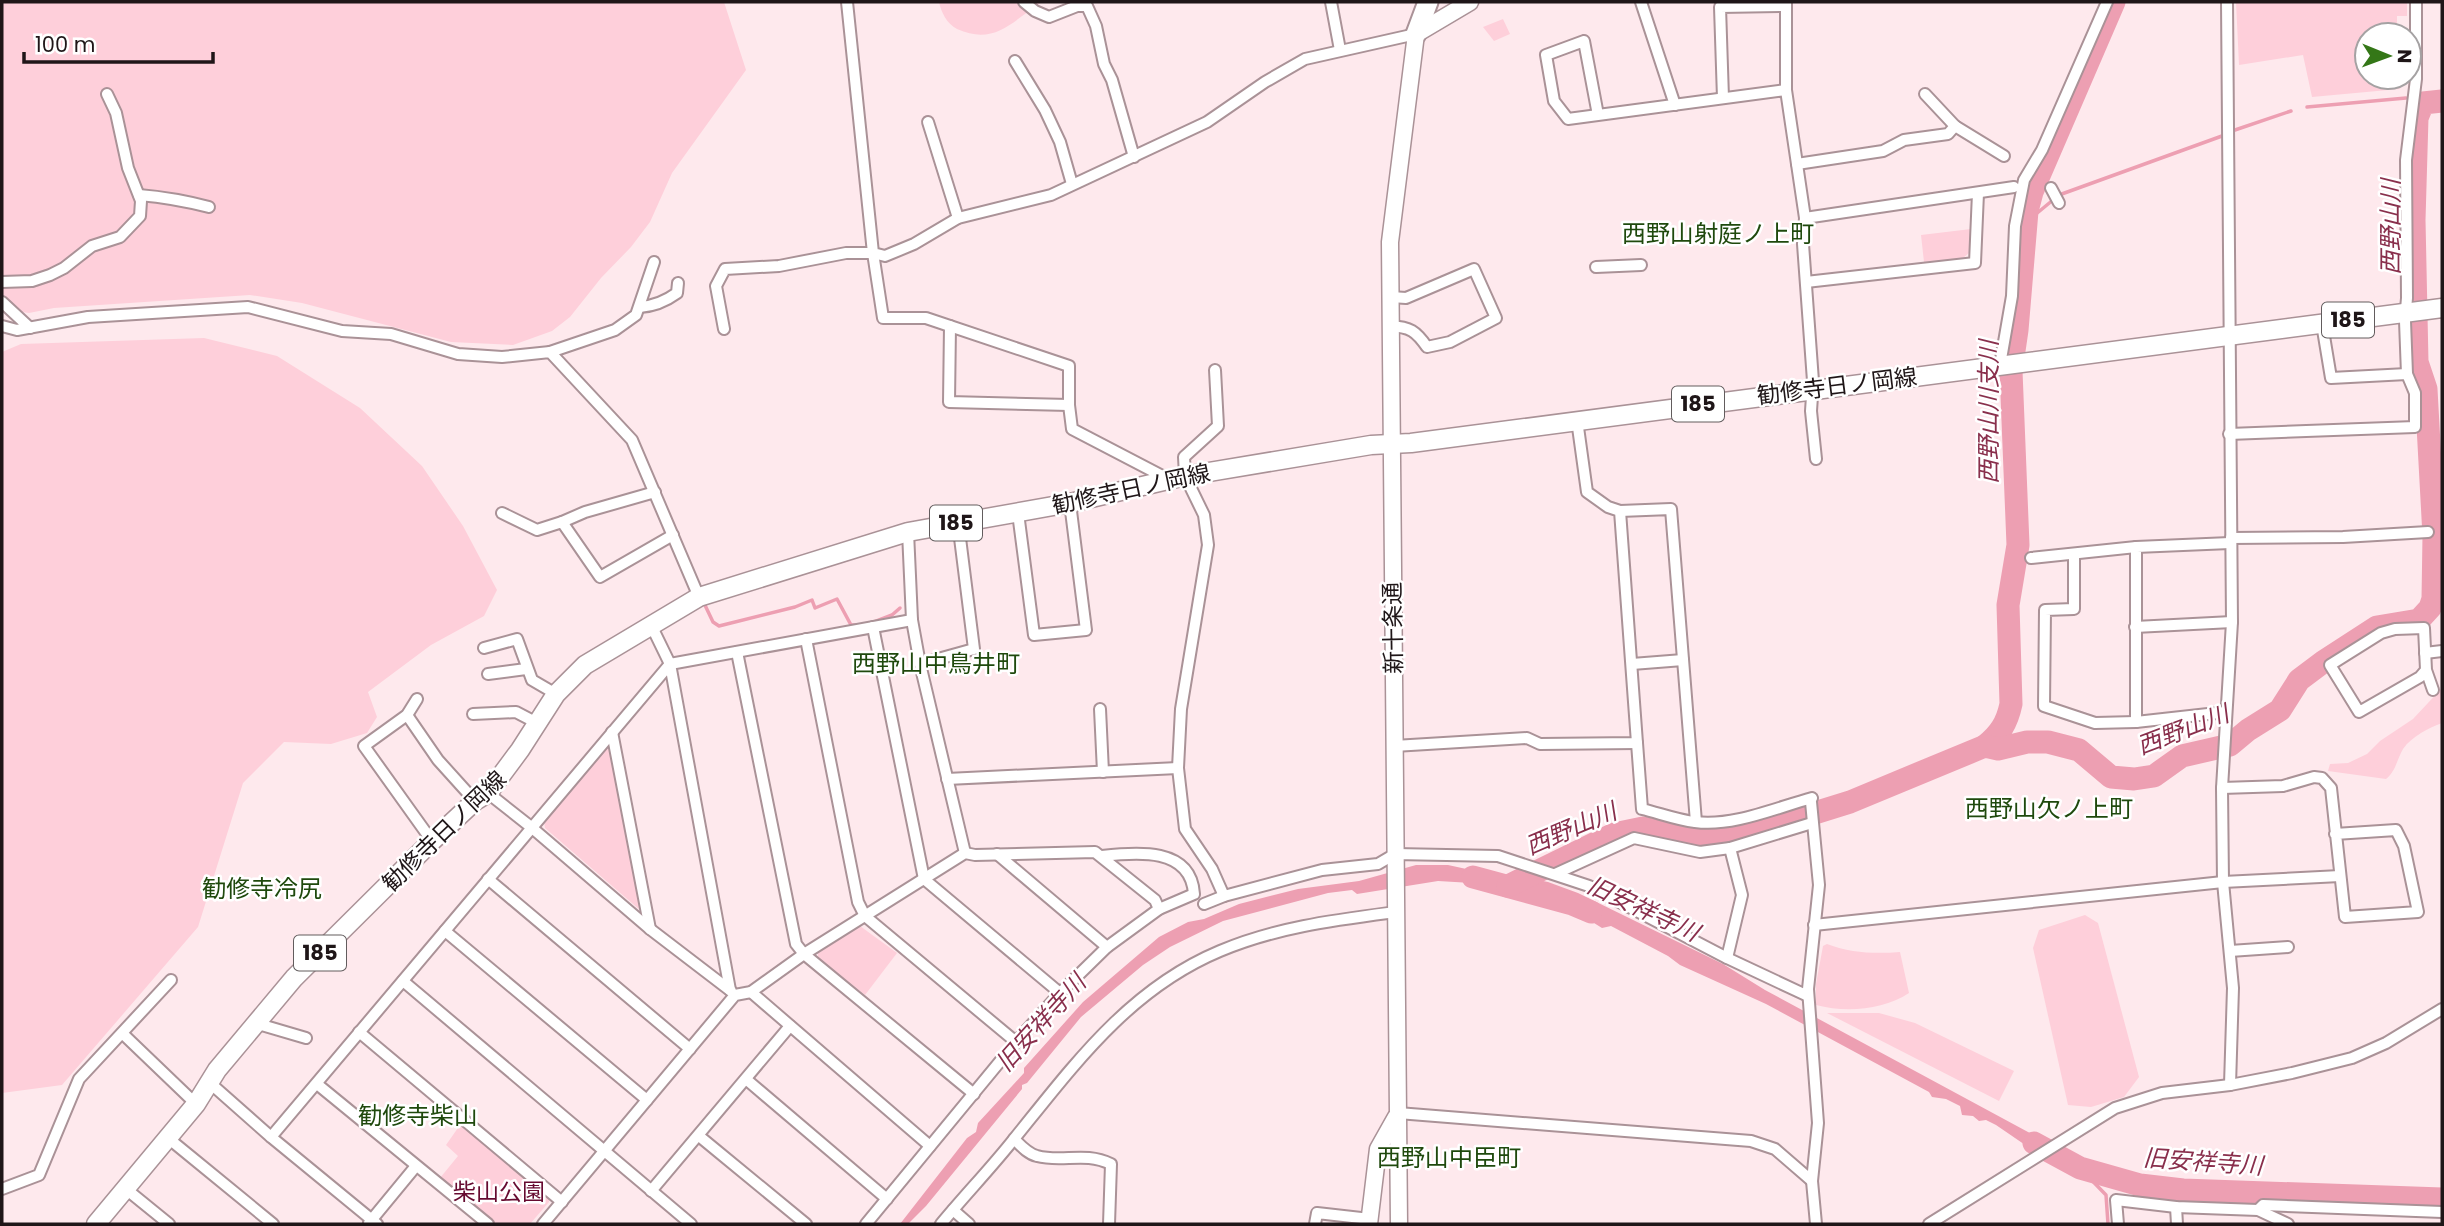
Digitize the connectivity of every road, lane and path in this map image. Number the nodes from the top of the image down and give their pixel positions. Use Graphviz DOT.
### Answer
graph roads {
  1 [pos="847,2"];
  2 [pos="1024,2"];
  3 [pos="1331,2"];
  4 [pos="1420,2"];
  5 [pos="1428,2"];
  6 [pos="1470,2"];
  7 [pos="1641,2"];
  8 [pos="2107,2"];
  9 [pos="2227,2"];
  10 [pos="2416,2"];
  11 [pos="1786,4"];
  12 [pos="1416,34"];
  13 [pos="1340,50"];
  14 [pos="1015,61"];
  15 [pos="1786,90"];
  16 [pos="107,94"];
  17 [pos="1924,94"];
  18 [pos="1723,98"];
  19 [pos="1675,105"];
  20 [pos="1598,115"];
  21 [pos="928,122"];
  22 [pos="1955,126"];
  23 [pos="2004,156"];
  24 [pos="1134,157"];
  25 [pos="1797,164"];
  26 [pos="1072,184"];
  27 [pos="2014,187"];
  28 [pos="2051,188"];
  29 [pos="1978,192"];
  30 [pos="139,195"];
  31 [pos="2059,203"];
  32 [pos="209,207"];
  33 [pos="958,218"];
  34 [pos="1805,218"];
  35 [pos="873,253"];
  36 [pos="654,262"];
  37 [pos="1641,265"];
  38 [pos="1596,267"];
  39 [pos="2,282"];
  40 [pos="1806,282"];
  41 [pos="678,283"];
  42 [pos="1391,297"];
  43 [pos="2,302"];
  44 [pos="640,307"];
  45 [pos="2442,308"];
  46 [pos="2412,311"];
  47 [pos="2322,324"];
  48 [pos="2,326"];
  49 [pos="950,326"];
  50 [pos="1390,326"];
  51 [pos="30,328"];
  52 [pos="724,329"];
  53 [pos="2230,334"];
  54 [pos="550,352"];
  55 [pos="2008,363"];
  56 [pos="1215,370"];
  57 [pos="2407,374"];
  58 [pos="1811,389"];
  59 [pos="1069,405"];
  60 [pos="1577,420"];
  61 [pos="2229,434"];
  62 [pos="1391,444"];
  63 [pos="1816,459"];
  64 [pos="1176,477"];
  65 [pos="655,492"];
  66 [pos="1070,503"];
  67 [pos="1620,511"];
  68 [pos="502,513"];
  69 [pos="1018,513"];
  70 [pos="562,522"];
  71 [pos="958,522"];
  72 [pos="908,532"];
  73 [pos="2428,532"];
  74 [pos="673,535"];
  75 [pos="2231,540"];
  76 [pos="2136,547"];
  77 [pos="2074,554"];
  78 [pos="2031,558"];
  79 [pos="699,597"];
  80 [pos="912,620"];
  81 [pos="2232,622"];
  82 [pos="651,625"];
  83 [pos="873,627"];
  84 [pos="2135,627"];
  85 [pos="806,639"];
  86 [pos="484,648"];
  87 [pos="2442,651"];
  88 [pos="737,652"];
  89 [pos="2425,653"];
  90 [pos="1683,660"];
  91 [pos="670,664"];
  92 [pos="920,664"];
  93 [pos="1632,664"];
  94 [pos="526,669"];
  95 [pos="2426,670"];
  96 [pos="488,674"];
  97 [pos="2433,690"];
  98 [pos="556,694"];
  99 [pos="417,699"];
  100 [pos="1100,709"];
  101 [pos="2227,712"];
  102 [pos="473,714"];
  103 [pos="407,715"];
  104 [pos="2136,722"];
  105 [pos="537,723"];
  106 [pos="612,732"];
  107 [pos="1637,743"];
  108 [pos="1394,746"];
  109 [pos="1178,768"];
  110 [pos="1103,772"];
  111 [pos="947,779"];
  112 [pos="2222,788"];
  113 [pos="481,797"];
  114 [pos="1812,821"];
  115 [pos="1696,822"];
  116 [pos="531,827"];
  117 [pos="2335,834"];
  118 [pos="432,841"];
  119 [pos="1730,848"];
  120 [pos="965,853"];
  121 [pos="997,854"];
  122 [pos="1102,856"];
  123 [pos="1395,858"];
  124 [pos="1555,874"];
  125 [pos="2340,876"];
  126 [pos="924,879"];
  127 [pos="488,880"];
  128 [pos="2223,882"];
  129 [pos="1224,896"];
  130 [pos="1204,904"];
  131 [pos="1396,904"];
  132 [pos="1159,909"];
  133 [pos="865,916"];
  134 [pos="1814,925"];
  135 [pos="650,929"];
  136 [pos="445,930"];
  137 [pos="1107,947"];
  138 [pos="2288,947"];
  139 [pos="2230,951"];
  140 [pos="804,954"];
  141 [pos="1727,958"];
  142 [pos="171,980"];
  143 [pos="402,981"];
  144 [pos="751,992"];
  145 [pos="732,993"];
  146 [pos="1060,993"];
  147 [pos="1808,996"];
  148 [pos="2442,1009"];
  149 [pos="255,1023"];
  150 [pos="790,1026"];
  151 [pos="359,1032"];
  152 [pos="123,1034"];
  153 [pos="306,1038"];
  154 [pos="1016,1042"];
  155 [pos="690,1049"];
  156 [pos="747,1080"];
  157 [pos="210,1083"];
  158 [pos="317,1084"];
  159 [pos="2230,1085"];
  160 [pos="974,1094"];
  161 [pos="647,1100"];
  162 [pos="196,1104"];
  163 [pos="1398,1113"];
  164 [pos="699,1136"];
  165 [pos="271,1137"];
  166 [pos="168,1138"];
  167 [pos="1014,1139"];
  168 [pos="930,1146"];
  169 [pos="605,1151"];
  170 [pos="416,1166"];
  171 [pos="1812,1181"];
  172 [pos="2,1189"];
  173 [pos="126,1189"];
  174 [pos="652,1191"];
  175 [pos="887,1199"];
  176 [pos="562,1202"];
  177 [pos="2176,1207"];
  178 [pos="953,1210"];
  179 [pos="2235,1210"];
  180 [pos="2258,1210"];
  181 [pos="2442,1212"];
  182 [pos="1369,1221"];
  183 [pos="373,1223"];
  184 [pos="96,1224"];
  185 [pos="169,1224"];
  186 [pos="273,1224"];
  187 [pos="488,1224"];
  188 [pos="543,1224"];
  189 [pos="691,1224"];
  190 [pos="806,1224"];
  191 [pos="866,1224"];
  192 [pos="942,1224"];
  193 [pos="969,1224"];
  194 [pos="1109,1224"];
  195 [pos="1315,1224"];
  196 [pos="1399,1224"];
  197 [pos="1816,1224"];
  198 [pos="1929,1224"];
  199 [pos="2118,1224"];
  200 [pos="2177,1224"];
  201 [pos="2236,1224"];
  202 [pos="2288,1224"];
  1 -- 35 [label="street"];
  2 -- 24 [label="street"];
  3 -- 13 [label="street"];
  4 -- 12 [label="highway"];
  5 -- 12 [label="highway"];
  6 -- 12 [label="main road"];
  7 -- 19 [label="street"];
  8 -- 55 [label="street"];
  9 -- 53 [label="street"];
  10 -- 46 [label="street"];
  11 -- 15 [label="street"];
  11 -- 18 [label="street"];
  12 -- 13 [label="street"];
  12 -- 42 [label="main road, 新十条通"];
  13 -- 24 [label="street"];
  14 -- 26 [label="street"];
  15 -- 18 [label="street"];
  15 -- 25 [label="street"];
  16 -- 30 [label="street"];
  17 -- 22 [label="street"];
  18 -- 19 [label="street"];
  19 -- 20 [label="street"];
  20 -- 20 [label="street"];
  21 -- 33 [label="street"];
  22 -- 23 [label="street"];
  22 -- 25 [label="street"];
  24 -- 26 [label="street"];
  25 -- 34 [label="street"];
  26 -- 33 [label="street"];
  27 -- 29 [label="street"];
  28 -- 31 [label="street"];
  29 -- 34 [label="street"];
  29 -- 40 [label="street"];
  30 -- 32 [label="street"];
  30 -- 39 [label="street"];
  33 -- 35 [label="street"];
  34 -- 40 [label="street"];
  35 -- 49 [label="street"];
  35 -- 52 [label="street"];
  36 -- 44 [label="street"];
  37 -- 38 [label="street"];
  40 -- 58 [label="street"];
  41 -- 44 [label="street"];
  42 -- 50 [label="main road, 新十条通"];
  42 -- 50 [label="street"];
  43 -- 51 [label="street"];
  44 -- 54 [label="street"];
  45 -- 46 [label="main road, 勧修寺日ノ岡線 / 185"];
  46 -- 47 [label="main road, 勧修寺日ノ岡線 / 185"];
  46 -- 57 [label="street"];
  47 -- 53 [label="main road, 勧修寺日ノ岡線 / 185"];
  47 -- 57 [label="street"];
  48 -- 51 [label="street"];
  49 -- 59 [label="street"];
  49 -- 59 [label="street"];
  50 -- 62 [label="main road, 新十条通"];
  51 -- 54 [label="street"];
  53 -- 55 [label="main road, 勧修寺日ノ岡線 / 185"];
  53 -- 61 [label="street"];
  54 -- 65 [label="street"];
  55 -- 58 [label="main road, 勧修寺日ノ岡線 / 185"];
  56 -- 64 [label="street"];
  57 -- 61 [label="street"];
  58 -- 60 [label="main road, 勧修寺日ノ岡線 / 185"];
  58 -- 63 [label="street"];
  59 -- 64 [label="street"];
  60 -- 62 [label="main road, 勧修寺日ノ岡線 / 185"];
  60 -- 67 [label="street"];
  61 -- 75 [label="street"];
  62 -- 64 [label="main road, 勧修寺日ノ岡線 / 185"];
  62 -- 108 [label="main road, 新十条通"];
  64 -- 66 [label="main road, 勧修寺日ノ岡線 / 185"];
  64 -- 109 [label="street"];
  65 -- 70 [label="street"];
  65 -- 74 [label="street"];
  66 -- 69 [label="main road, 勧修寺日ノ岡線 / 185"];
  66 -- 69 [label="street"];
  67 -- 90 [label="street"];
  67 -- 93 [label="street"];
  68 -- 70 [label="street"];
  69 -- 71 [label="main road, 勧修寺日ノ岡線 / 185"];
  70 -- 74 [label="street"];
  71 -- 72 [label="main road, 勧修寺日ノ岡線 / 185"];
  71 -- 92 [label="street"];
  72 -- 79 [label="main road, 勧修寺日ノ岡線 / 185"];
  72 -- 80 [label="street"];
  73 -- 75 [label="street"];
  74 -- 79 [label="street"];
  75 -- 76 [label="street"];
  75 -- 81 [label="street"];
  76 -- 77 [label="street"];
  76 -- 84 [label="street"];
  77 -- 78 [label="street"];
  77 -- 104 [label="street"];
  79 -- 82 [label="main road, 勧修寺日ノ岡線 / 185"];
  80 -- 83 [label="street"];
  80 -- 92 [label="street"];
  81 -- 84 [label="street"];
  81 -- 101 [label="street"];
  82 -- 91 [label="street"];
  82 -- 98 [label="main road, 勧修寺日ノ岡線 / 185"];
  83 -- 85 [label="street"];
  83 -- 126 [label="street"];
  84 -- 104 [label="street"];
  85 -- 88 [label="street"];
  85 -- 133 [label="street"];
  86 -- 94 [label="street"];
  87 -- 89 [label="street"];
  88 -- 91 [label="street"];
  88 -- 140 [label="street"];
  89 -- 95 [label="street"];
  89 -- 95 [label="street"];
  90 -- 93 [label="street"];
  90 -- 115 [label="street"];
  91 -- 106 [label="street"];
  91 -- 145 [label="street"];
  92 -- 111 [label="street"];
  93 -- 107 [label="street"];
  94 -- 96 [label="street"];
  94 -- 98 [label="street"];
  95 -- 97 [label="street"];
  98 -- 105 [label="main road, 勧修寺日ノ岡線 / 185"];
  99 -- 103 [label="street"];
  100 -- 110 [label="street"];
  101 -- 104 [label="street"];
  101 -- 112 [label="street"];
  102 -- 105 [label="street"];
  103 -- 113 [label="street"];
  103 -- 118 [label="street"];
  105 -- 113 [label="main road, 勧修寺日ノ岡線 / 185"];
  106 -- 116 [label="street"];
  106 -- 135 [label="street"];
  107 -- 108 [label="street"];
  107 -- 115 [label="street"];
  108 -- 123 [label="main road, 新十条通"];
  109 -- 110 [label="street"];
  109 -- 129 [label="street"];
  110 -- 111 [label="street"];
  111 -- 120 [label="street"];
  112 -- 117 [label="street"];
  112 -- 128 [label="street"];
  113 -- 116 [label="street"];
  113 -- 118 [label="main road, 勧修寺日ノ岡線 / 185"];
  114 -- 115 [label="street"];
  114 -- 119 [label="street"];
  114 -- 134 [label="street"];
  116 -- 127 [label="street"];
  116 -- 135 [label="street"];
  117 -- 125 [label="street"];
  117 -- 125 [label="street"];
  118 -- 149 [label="main road, 勧修寺日ノ岡線 / 185"];
  119 -- 124 [label="street"];
  119 -- 141 [label="street"];
  120 -- 121 [label="street"];
  120 -- 126 [label="street"];
  121 -- 122 [label="street"];
  121 -- 137 [label="street"];
  122 -- 132 [label="street"];
  122 -- 132 [label="street"];
  123 -- 124 [label="street"];
  123 -- 129 [label="street"];
  123 -- 131 [label="main road, 新十条通"];
  124 -- 141 [label="street"];
  125 -- 128 [label="street"];
  126 -- 133 [label="street"];
  126 -- 146 [label="street"];
  127 -- 136 [label="street"];
  127 -- 155 [label="street"];
  128 -- 134 [label="street"];
  128 -- 139 [label="street"];
  129 -- 130 [label="street"];
  131 -- 163 [label="main road, 新十条通"];
  131 -- 167 [label="street"];
  132 -- 137 [label="street"];
  133 -- 140 [label="street"];
  133 -- 154 [label="street"];
  134 -- 147 [label="street"];
  135 -- 145 [label="street"];
  136 -- 143 [label="street"];
  136 -- 161 [label="street"];
  137 -- 146 [label="street"];
  138 -- 139 [label="street"];
  139 -- 159 [label="street"];
  140 -- 144 [label="street"];
  140 -- 160 [label="street"];
  141 -- 147 [label="street"];
  142 -- 152 [label="street"];
  143 -- 151 [label="street"];
  143 -- 169 [label="street"];
  144 -- 145 [label="street"];
  144 -- 150 [label="street"];
  145 -- 155 [label="street"];
  146 -- 154 [label="street"];
  147 -- 171 [label="street"];
  148 -- 159 [label="street"];
  149 -- 153 [label="street"];
  149 -- 157 [label="main road, 勧修寺日ノ岡線 / 185"];
  150 -- 156 [label="street"];
  150 -- 168 [label="street"];
  151 -- 158 [label="street"];
  151 -- 176 [label="street"];
  152 -- 162 [label="street"];
  152 -- 172 [label="street"];
  154 -- 160 [label="street"];
  155 -- 161 [label="street"];
  156 -- 164 [label="street"];
  156 -- 175 [label="street"];
  157 -- 162 [label="main road, 勧修寺日ノ岡線 / 185"];
  157 -- 165 [label="street"];
  158 -- 165 [label="street"];
  158 -- 170 [label="street"];
  159 -- 198 [label="street"];
  160 -- 168 [label="street"];
  161 -- 169 [label="street"];
  162 -- 166 [label="main road, 勧修寺日ノ岡線 / 185"];
  163 -- 171 [label="street"];
  163 -- 182 [label="main road"];
  163 -- 196 [label="main road, 新十条通"];
  164 -- 174 [label="street"];
  164 -- 190 [label="street"];
  165 -- 183 [label="street"];
  166 -- 173 [label="main road, 勧修寺日ノ岡線 / 185"];
  166 -- 186 [label="street"];
  167 -- 178 [label="street"];
  167 -- 194 [label="street"];
  168 -- 175 [label="street"];
  169 -- 174 [label="street"];
  169 -- 176 [label="street"];
  170 -- 183 [label="street"];
  170 -- 187 [label="street"];
  171 -- 197 [label="street"];
  173 -- 184 [label="main road, 勧修寺日ノ岡線 / 185"];
  173 -- 185 [label="street"];
  174 -- 189 [label="street"];
  175 -- 191 [label="street"];
  176 -- 188 [label="street"];
  177 -- 179 [label="street"];
  177 -- 199 [label="street"];
  177 -- 200 [label="street"];
  178 -- 192 [label="street"];
  178 -- 193 [label="street"];
  179 -- 180 [label="street"];
  179 -- 201 [label="street"];
  180 -- 181 [label="street"];
  180 -- 202 [label="street"];
  182 -- 195 [label="street"];
}
